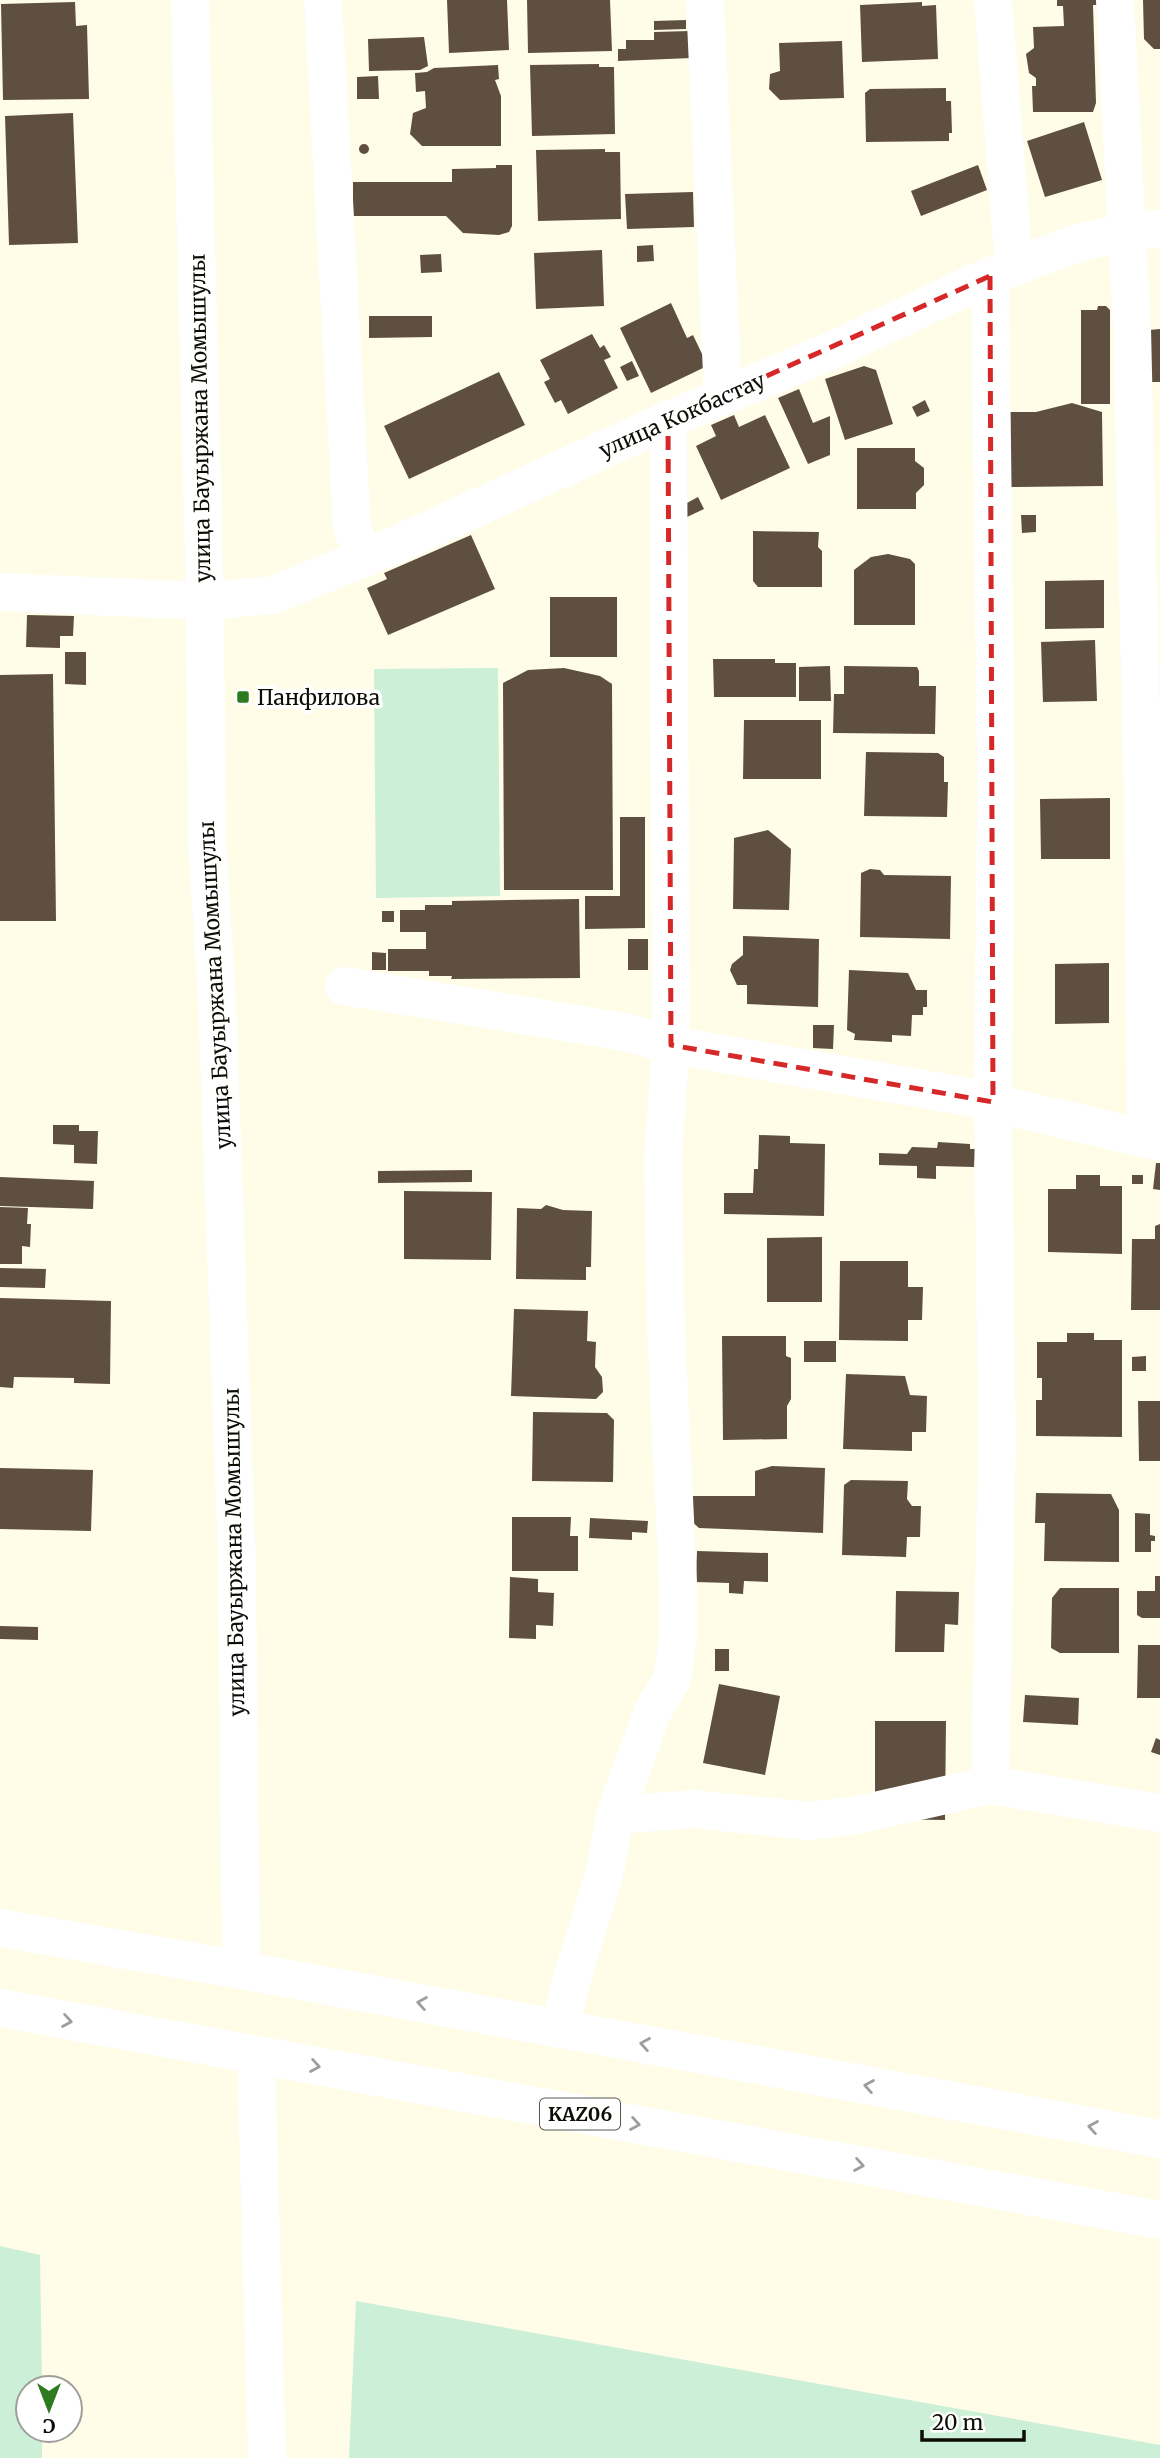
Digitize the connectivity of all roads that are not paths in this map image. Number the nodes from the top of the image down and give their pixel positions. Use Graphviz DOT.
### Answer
graph roads {
  1 [pos="190,0"];
  2 [pos="323,0"];
  3 [pos="705,0"];
  4 [pos="993,0"];
  5 [pos="1115,0"];
  6 [pos="1143,230"];
  7 [pos="1002,271"];
  8 [pos="723,395"];
  9 [pos="668,420"];
  10 [pos="365,558"];
  11 [pos="0,592"];
  12 [pos="205,601"];
  13 [pos="344,986"];
  14 [pos="671,1045"];
  15 [pos="993,1102"];
  16 [pos="1153,1140"];
  17 [pos="990,1785"];
  18 [pos="1160,1814"];
  19 [pos="615,1815"];
  20 [pos="0,1928"];
  21 [pos="241,1970"];
  22 [pos="0,2008"];
  23 [pos="561,2029"];
  24 [pos="256,2055"];
  25 [pos="1160,2139"];
  26 [pos="1160,2220"];
  27 [pos="267,2458"];
  1 -- 12 [label="main road, улица Бауыржана Момышулы"];
  2 -- 10 [label="main road"];
  3 -- 8 [label="main road"];
  4 -- 7 [label="main road"];
  5 -- 6 [label="main road"];
  6 -- 7 [label="main road, улица Кокбастау"];
  6 -- 16 [label="main road"];
  7 -- 8 [label="main road, улица Кокбастау"];
  7 -- 15 [label="main road"];
  8 -- 9 [label="main road, улица Кокбастау"];
  9 -- 10 [label="main road, улица Кокбастау"];
  9 -- 14 [label="main road"];
  10 -- 12 [label="main road, улица Кокбастау"];
  11 -- 12 [label="main road, улица Кокбастау"];
  12 -- 21 [label="main road, улица Бауыржана Момышулы"];
  13 -- 14 [label="main road"];
  14 -- 15 [label="main road"];
  14 -- 19 [label="main road"];
  15 -- 16 [label="main road"];
  15 -- 17 [label="main road"];
  17 -- 18 [label="main road"];
  17 -- 19 [label="main road"];
  19 -- 23 [label="main road"];
  20 -- 21 [label="main road"];
  23 -- 21 [label="main road, one-way"];
  22 -- 24 [label="main road, KАZ06, one-way"];
  25 -- 23 [label="main road, one-way"];
  24 -- 26 [label="main road, KАZ06, one-way"];
  24 -- 27 [label="main road"];
}
